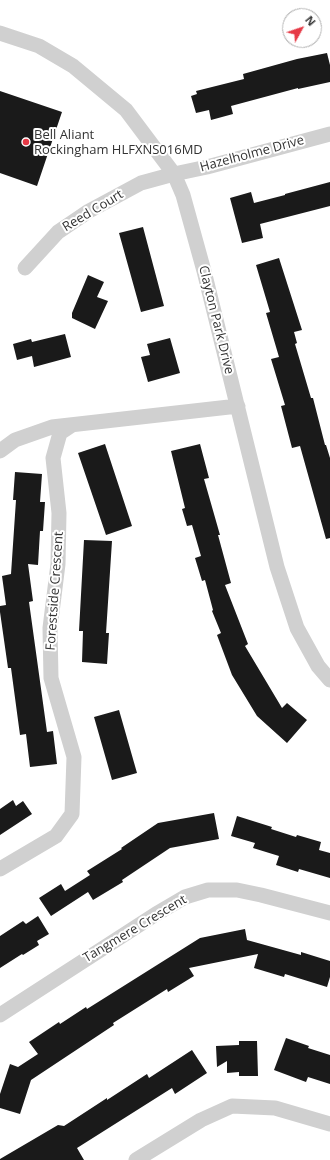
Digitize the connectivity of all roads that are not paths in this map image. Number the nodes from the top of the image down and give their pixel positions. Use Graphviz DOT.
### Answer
graph roads {
  1 [pos="0,32"];
  2 [pos="330,134"];
  3 [pos="174,174"];
  4 [pos="25,268"];
  5 [pos="238,406"];
  6 [pos="72,425"];
  7 [pos="0,451"];
  8 [pos="330,680"];
  9 [pos="0,869"];
  10 [pos="330,913"];
  11 [pos="0,1015"];
  12 [pos="330,1124"];
  13 [pos="136,1160"];
  1 -- 3 [label="street, Clayton Park Drive"];
  2 -- 3 [label="street, Hazelholme Drive"];
  3 -- 4 [label="street, Reed Court"];
  3 -- 5 [label="street, Clayton Park Drive"];
  5 -- 6 [label="street"];
  5 -- 8 [label="street, Clayton Park Drive"];
  6 -- 7 [label="street"];
  6 -- 9 [label="street, Forestside Crescent"];
  10 -- 11 [label="street, Tangmere Crescent"];
  12 -- 13 [label="street"];
}
